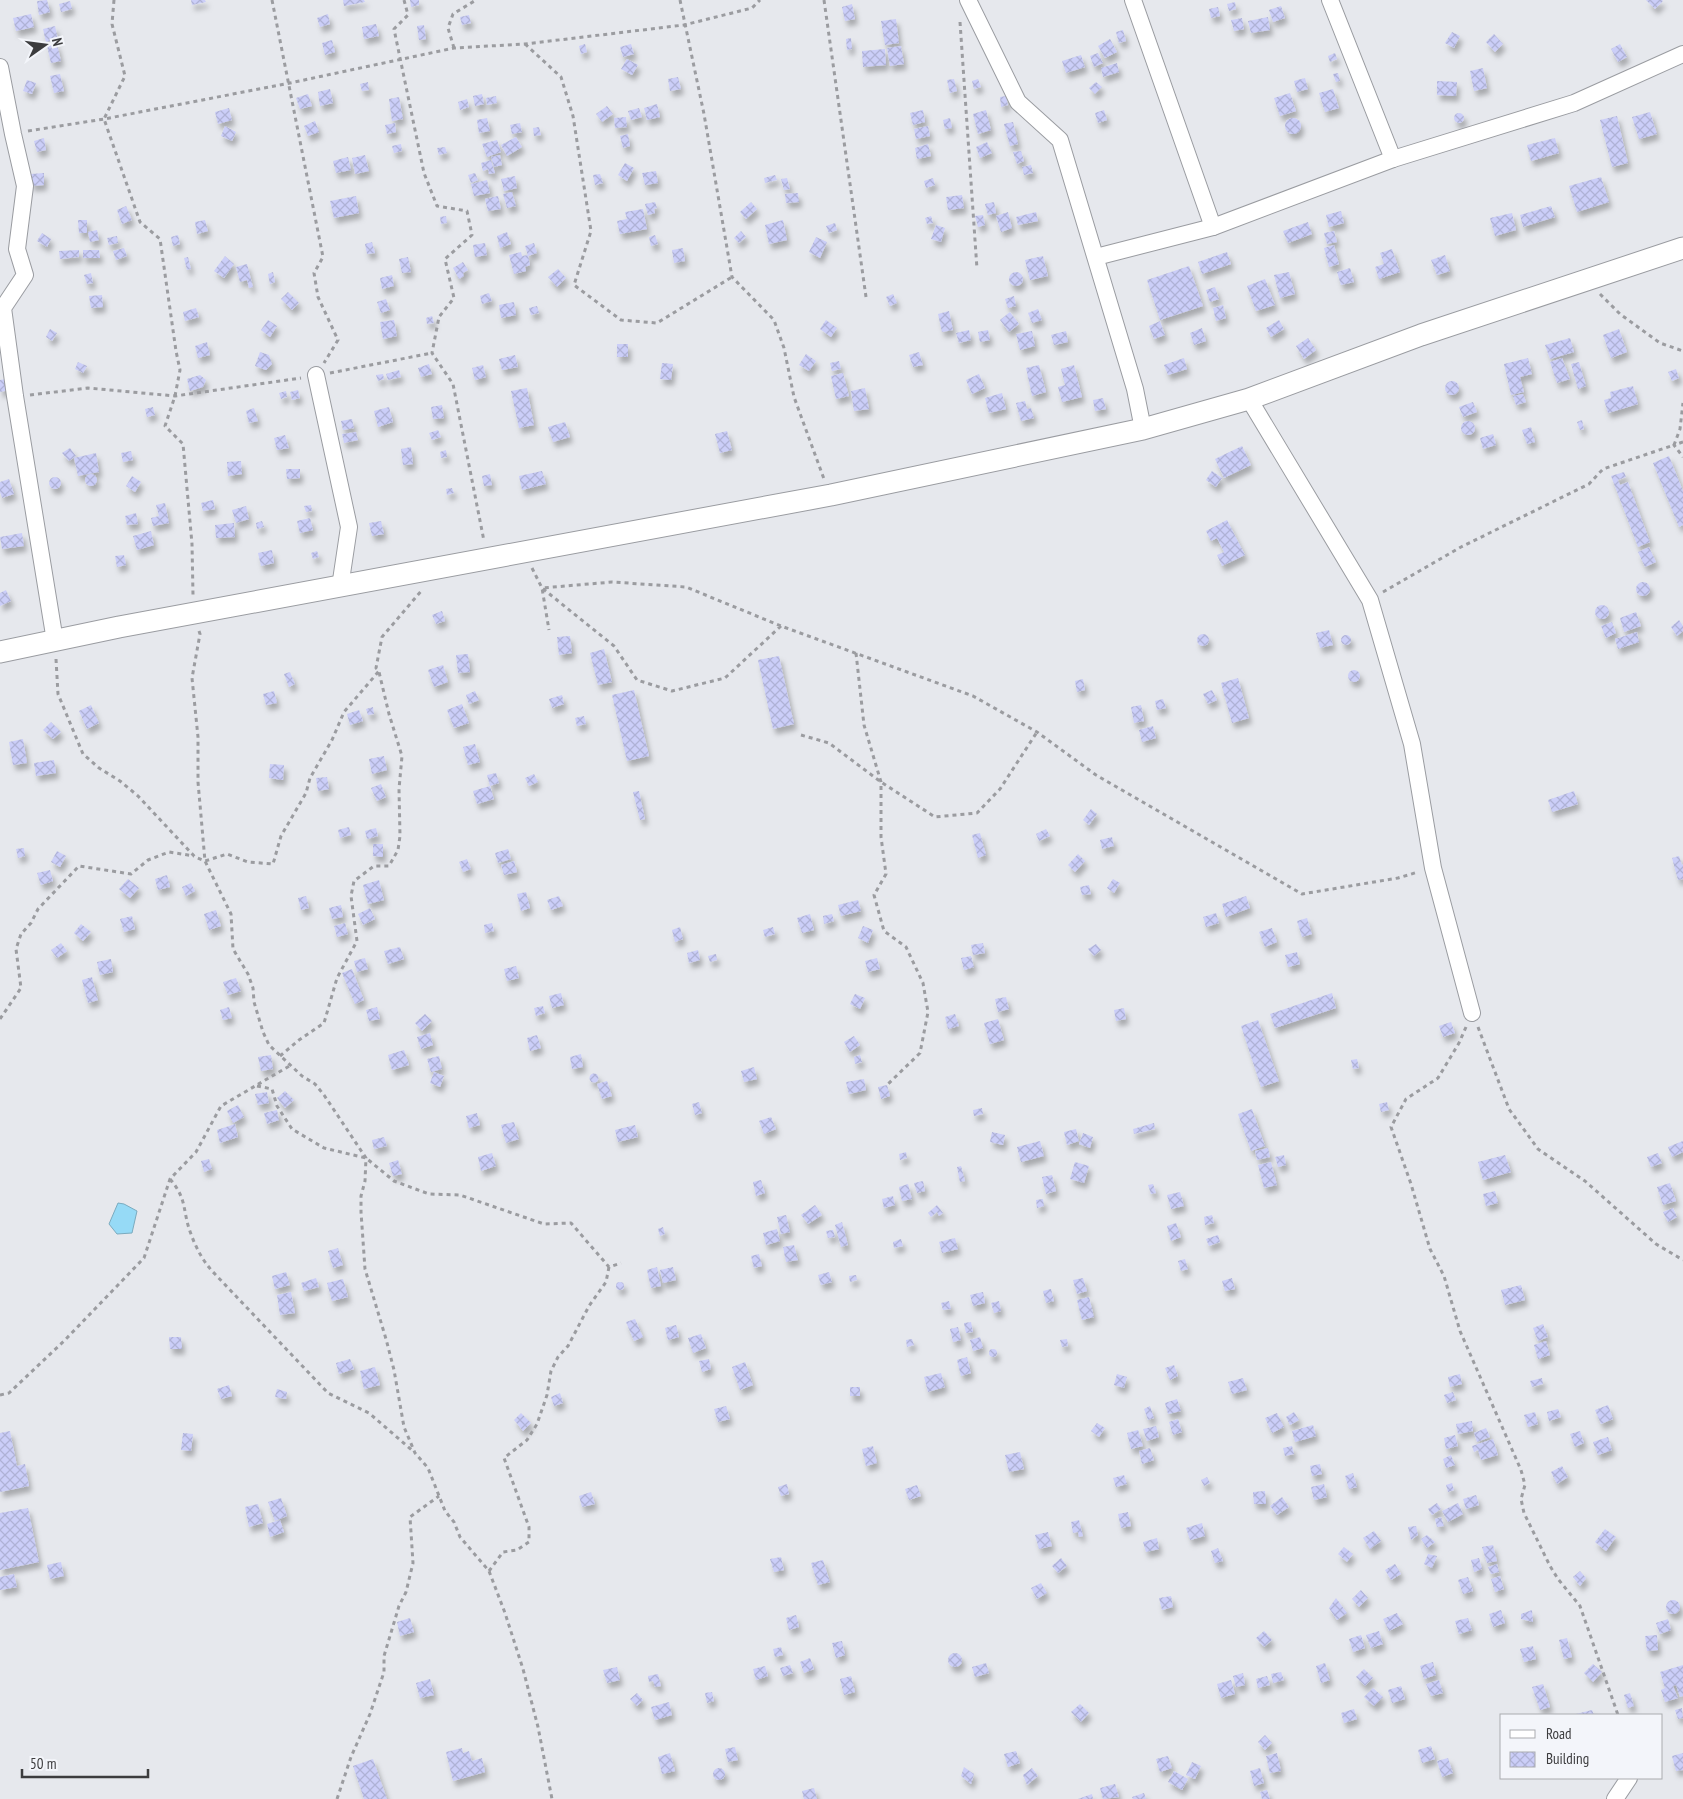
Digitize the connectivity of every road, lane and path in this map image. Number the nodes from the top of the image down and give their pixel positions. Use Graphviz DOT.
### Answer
graph roads {
  1 [pos="114,0"];
  2 [pos="272,0"];
  3 [pos="404,0"];
  4 [pos="476,0"];
  5 [pos="680,0"];
  6 [pos="760,0"];
  7 [pos="824,0"];
  8 [pos="968,0"];
  9 [pos="1133,0"];
  10 [pos="1330,0"];
  11 [pos="960,20"];
  12 [pos="684,25"];
  13 [pos="525,44"];
  14 [pos="454,48"];
  15 [pos="1683,54"];
  16 [pos="401,58"];
  17 [pos="0,67"];
  18 [pos="290,83"];
  19 [pos="104,120"];
  20 [pos="13,134"];
  21 [pos="1393,159"];
  22 [pos="1213,228"];
  23 [pos="1683,248"];
  24 [pos="1096,257"];
  25 [pos="976,268"];
  26 [pos="732,277"];
  27 [pos="1588,281"];
  28 [pos="866,297"];
  29 [pos="1683,351"];
  30 [pos="432,353"];
  31 [pos="316,376"];
  32 [pos="15,396"];
  33 [pos="174,396"];
  34 [pos="1250,399"];
  35 [pos="1683,403"];
  36 [pos="1143,429"];
  37 [pos="1683,442"];
  38 [pos="1674,445"];
  39 [pos="1683,457"];
  40 [pos="830,495"];
  41 [pos="524,552"];
  42 [pos="487,558"];
  43 [pos="443,566"];
  44 [pos="340,587"];
  45 [pos="542,588"];
  46 [pos="1370,600"];
  47 [pos="193,614"];
  48 [pos="781,626"];
  49 [pos="548,630"];
  50 [pos="55,641"];
  51 [pos="0,652"];
  52 [pos="856,653"];
  53 [pos="379,671"];
  54 [pos="1037,732"];
  55 [pos="801,735"];
  56 [pos="881,782"];
  57 [pos="195,857"];
  58 [pos="205,861"];
  59 [pos="1433,868"];
  60 [pos="1472,1012"];
  61 [pos="0,1019"];
  62 [pos="280,1056"];
  63 [pos="291,1065"];
  64 [pos="887,1085"];
  65 [pos="257,1086"];
  66 [pos="366,1158"];
  67 [pos="170,1179"];
  68 [pos="1683,1260"];
  69 [pos="621,1263"];
  70 [pos="609,1267"];
  71 [pos="0,1395"];
  72 [pos="416,1453"];
  73 [pos="439,1496"];
  74 [pos="489,1570"];
  75 [pos="1618,1714"];
  76 [pos="1627,1779"];
  77 [pos="337,1799"];
  78 [pos="552,1799"];
  79 [pos="1615,1799"];
  1 -- 19 [label="path"];
  2 -- 18 [label="path"];
  3 -- 16 [label="path"];
  4 -- 14 [label="path"];
  5 -- 12 [label="path"];
  6 -- 12 [label="path"];
  7 -- 28 [label="path"];
  8 -- 24 [label="street"];
  9 -- 22 [label="street"];
  10 -- 21 [label="street"];
  11 -- 25 [label="path"];
  12 -- 13 [label="path"];
  12 -- 26 [label="path"];
  13 -- 14 [label="path"];
  13 -- 26 [label="path"];
  14 -- 16 [label="path"];
  15 -- 21 [label="street"];
  16 -- 18 [label="path"];
  16 -- 30 [label="path"];
  17 -- 20 [label="street"];
  18 -- 19 [label="path"];
  18 -- 31 [label="path"];
  19 -- 20 [label="path"];
  19 -- 33 [label="path"];
  20 -- 32 [label="street"];
  21 -- 22 [label="street"];
  22 -- 24 [label="street"];
  23 -- 27 [label="street"];
  24 -- 36 [label="street"];
  26 -- 40 [label="path"];
  27 -- 29 [label="path"];
  27 -- 34 [label="street"];
  30 -- 31 [label="path"];
  30 -- 42 [label="path"];
  31 -- 33 [label="path"];
  31 -- 44 [label="street"];
  32 -- 33 [label="path"];
  32 -- 50 [label="street"];
  33 -- 47 [label="path"];
  34 -- 36 [label="street"];
  34 -- 46 [label="street"];
  35 -- 38 [label="path"];
  36 -- 40 [label="street"];
  37 -- 38 [label="path"];
  38 -- 39 [label="path"];
  38 -- 46 [label="path"];
  40 -- 41 [label="street"];
  41 -- 42 [label="street"];
  41 -- 45 [label="path"];
  42 -- 43 [label="street"];
  43 -- 44 [label="street"];
  43 -- 53 [label="path"];
  44 -- 47 [label="street"];
  45 -- 48 [label="path"];
  45 -- 48 [label="path"];
  45 -- 49 [label="path"];
  46 -- 59 [label="street"];
  47 -- 50 [label="street"];
  47 -- 58 [label="path"];
  48 -- 52 [label="path"];
  50 -- 51 [label="street"];
  50 -- 57 [label="path"];
  52 -- 54 [label="path"];
  52 -- 56 [label="path"];
  53 -- 58 [label="path"];
  53 -- 62 [label="path"];
  54 -- 56 [label="path"];
  54 -- 59 [label="path"];
  55 -- 56 [label="path"];
  56 -- 64 [label="path"];
  57 -- 58 [label="path"];
  57 -- 61 [label="path"];
  58 -- 62 [label="path"];
  59 -- 60 [label="street"];
  60 -- 68 [label="path"];
  60 -- 75 [label="path"];
  62 -- 63 [label="path"];
  63 -- 65 [label="path"];
  63 -- 66 [label="path"];
  65 -- 66 [label="path"];
  65 -- 67 [label="path"];
  66 -- 70 [label="path"];
  66 -- 72 [label="path"];
  67 -- 71 [label="path"];
  67 -- 72 [label="path"];
  69 -- 70 [label="path"];
  70 -- 74 [label="path"];
  72 -- 73 [label="path"];
  73 -- 74 [label="path"];
  73 -- 77 [label="path"];
  74 -- 78 [label="path"];
  76 -- 79 [label="street"];
}
